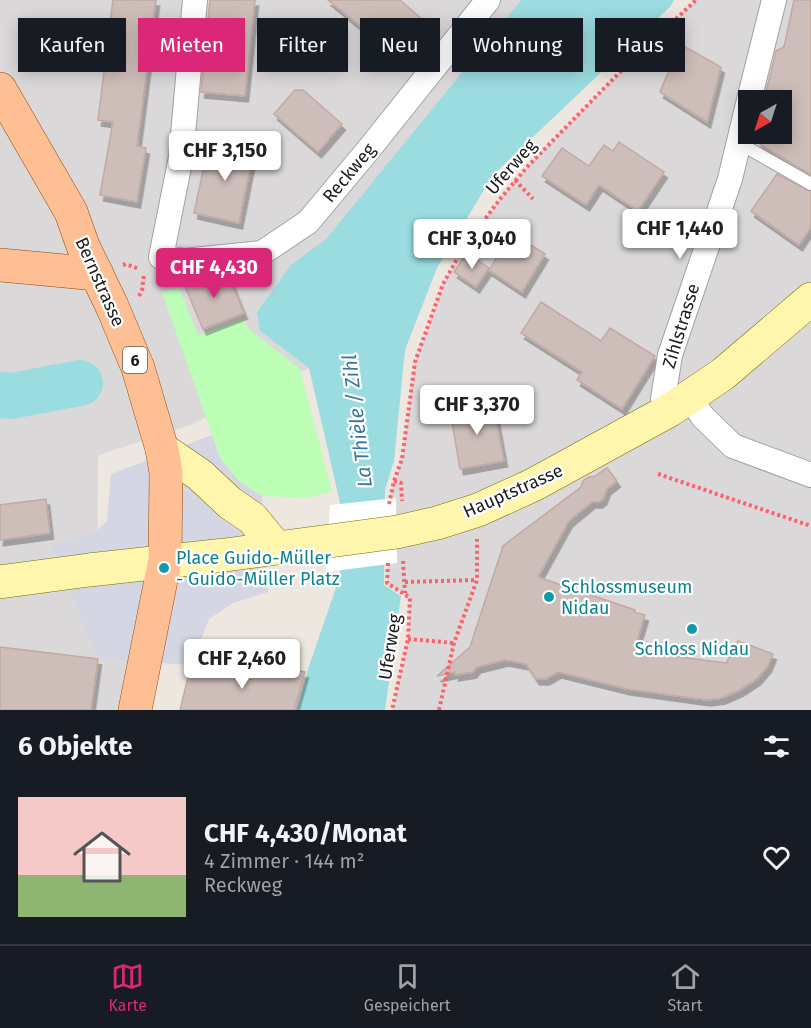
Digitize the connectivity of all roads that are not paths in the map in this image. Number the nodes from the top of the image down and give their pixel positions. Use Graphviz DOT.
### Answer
graph roads {
  1 [pos="195,0"];
  2 [pos="488,0"];
  3 [pos="774,0"];
  4 [pos="0,89"];
  5 [pos="752,90"];
  6 [pos="739,144"];
  7 [pos="741,144"];
  8 [pos="811,184"];
  9 [pos="0,265"];
  10 [pos="97,274"];
  11 [pos="811,299"];
  12 [pos="680,404"];
  13 [pos="162,449"];
  14 [pos="811,475"];
  15 [pos="276,547"];
  16 [pos="165,560"];
  17 [pos="0,582"];
  18 [pos="135,710"];
  1 -- 2 [label="street, Reckweg"];
  3 -- 5 [label="street, Zihlstrasse"];
  4 -- 10 [label="main road, Bernstrasse"];
  6 -- 12 [label="street, Zihlstrasse"];
  7 -- 8 [label="lane"];
  9 -- 10 [label="main road"];
  10 -- 13 [label="main road, Bernstrasse / 6"];
  11 -- 12 [label="main road, Hauptstrasse"];
  12 -- 14 [label="street"];
  12 -- 15 [label="main road, Hauptstrasse"];
  13 -- 15 [label="main road"];
  13 -- 16 [label="main road, Bernstrasse / 6"];
  15 -- 16 [label="main road, Hauptstrasse"];
  16 -- 17 [label="main road, Hauptstrasse"];
  16 -- 18 [label="main road, 6"];
}
